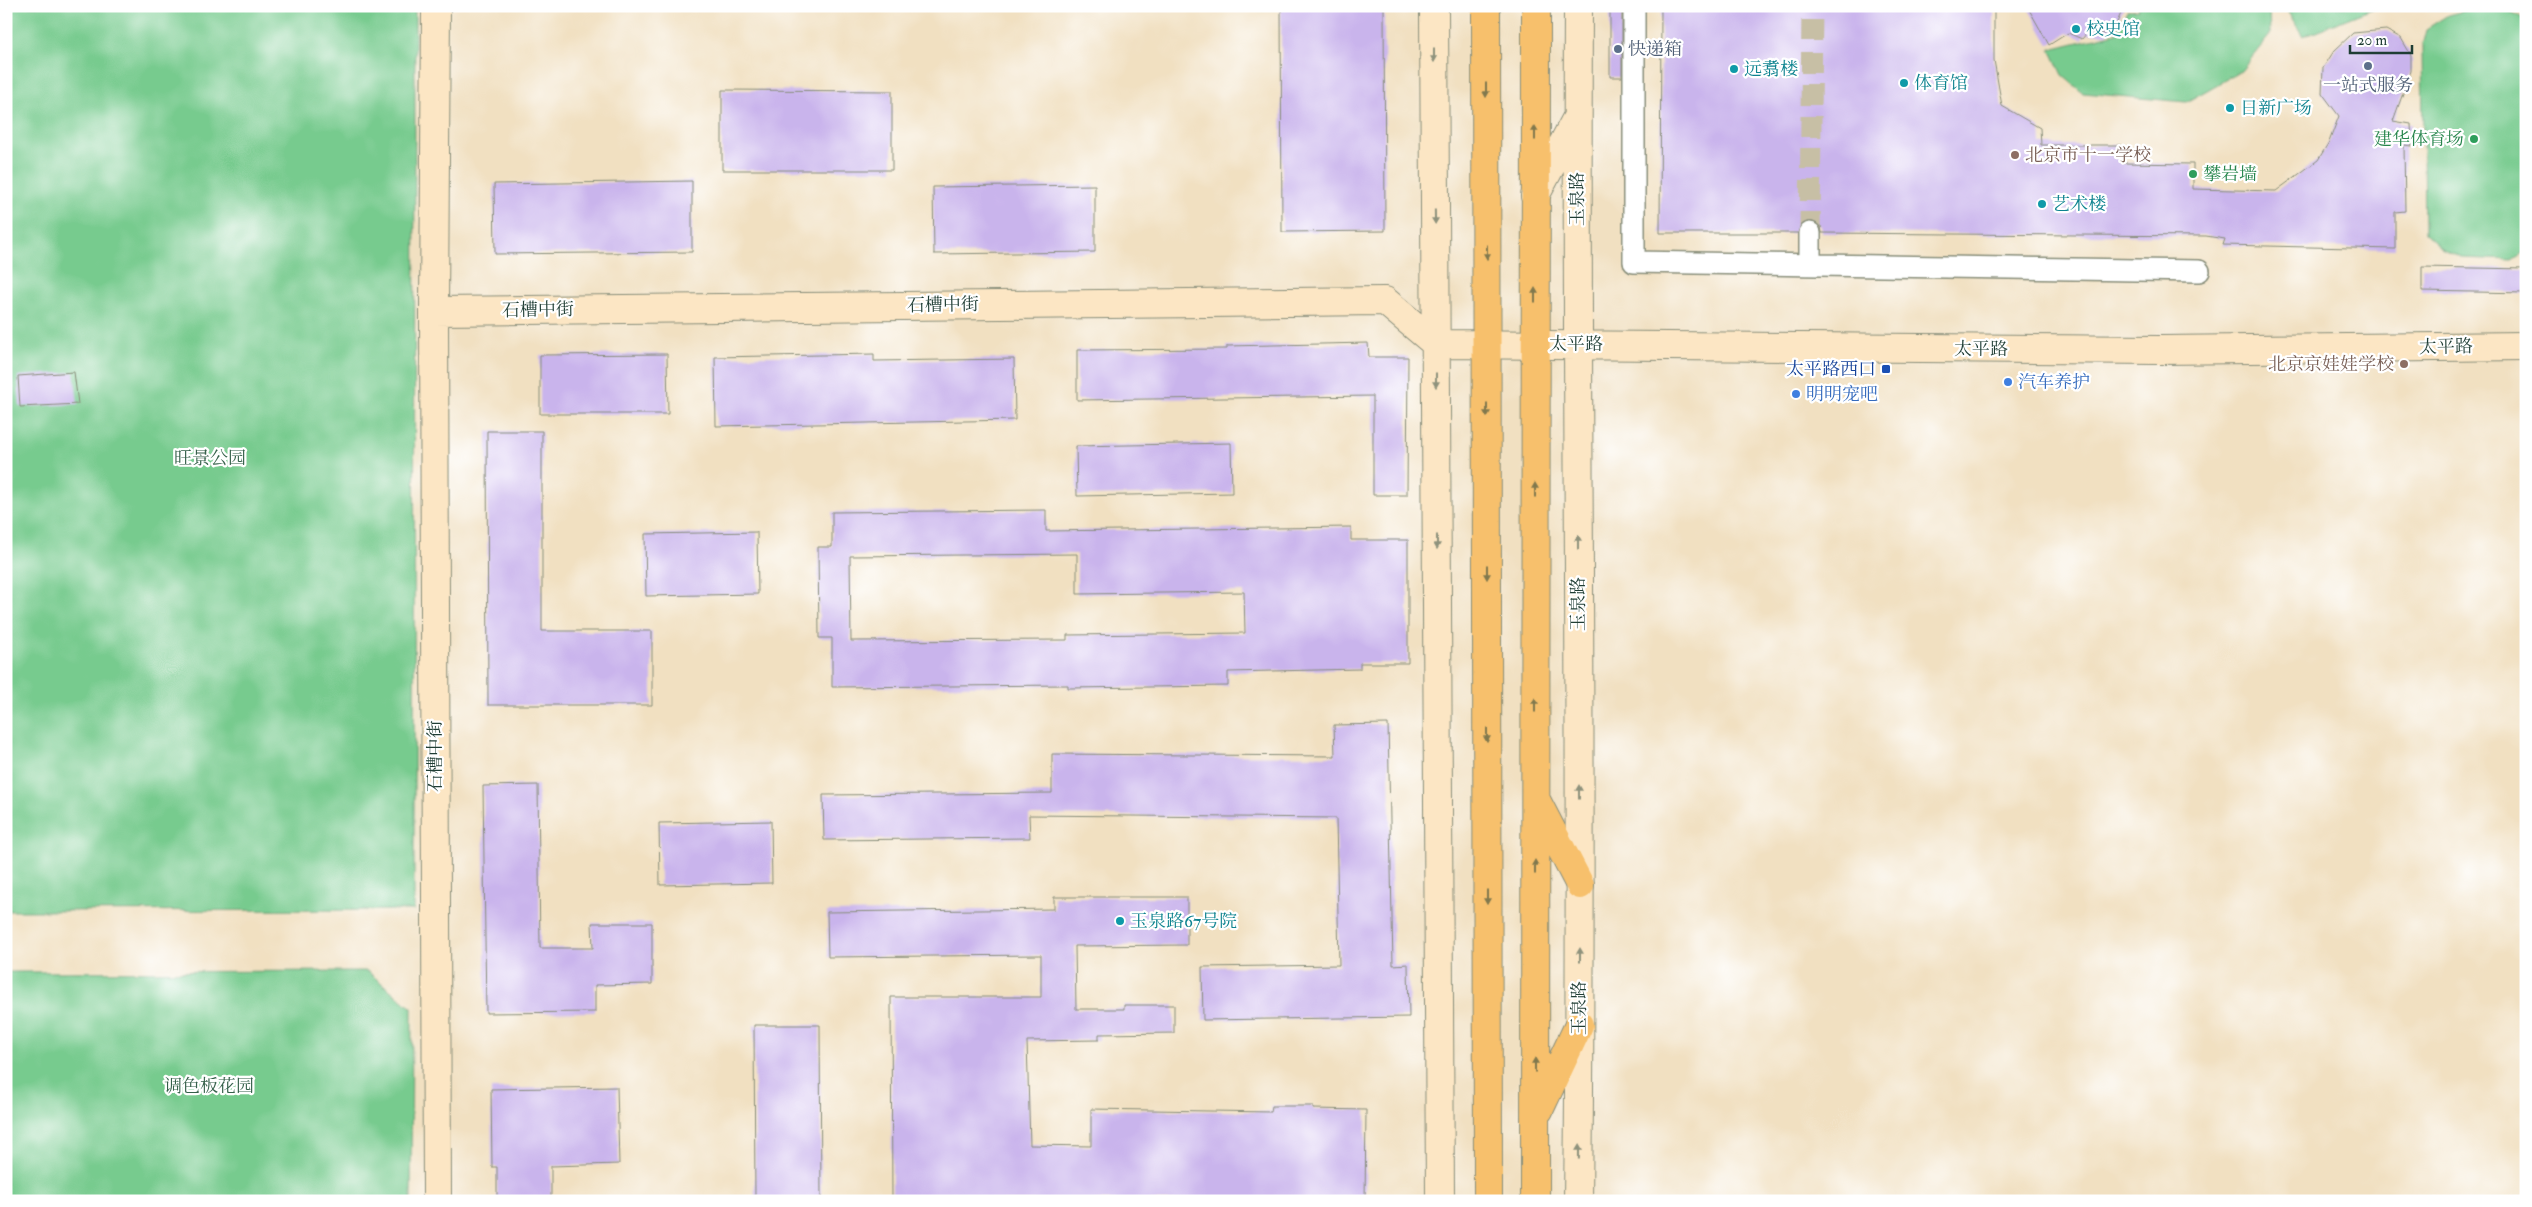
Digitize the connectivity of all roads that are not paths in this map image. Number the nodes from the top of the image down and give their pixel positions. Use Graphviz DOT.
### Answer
graph roads {
  1 [pos="436,6"];
  2 [pos="1434,6"];
  3 [pos="1486,6"];
  4 [pos="1536,6"];
  5 [pos="1578,6"];
  6 [pos="1634,6"];
  7 [pos="1577,117"];
  8 [pos="1535,196"];
  9 [pos="1810,233"];
  10 [pos="1810,265"];
  11 [pos="2199,271"];
  12 [pos="434,311"];
  13 [pos="1436,344"];
  14 [pos="1487,344"];
  15 [pos="1534,344"];
  16 [pos="1576,344"];
  17 [pos="2526,346"];
  18 [pos="1535,798"];
  19 [pos="1580,885"];
  20 [pos="1579,1025"];
  21 [pos="1535,1118"];
  22 [pos="437,1201"];
  23 [pos="1440,1201"];
  24 [pos="1488,1201"];
  25 [pos="1535,1201"];
  26 [pos="1578,1201"];
  1 -- 12 [label="street, 石槽中街"];
  2 -- 13 [label="street, one-way"];
  3 -- 14 [label="main road, one-way"];
  8 -- 4 [label="main road, one-way"];
  5 -- 7 [label="street, 玉泉路"];
  6 -- 10 [label="street"];
  7 -- 8 [label="street"];
  7 -- 16 [label="street, 玉泉路"];
  15 -- 8 [label="main road, one-way"];
  9 -- 10 [label="street"];
  10 -- 11 [label="street"];
  12 -- 13 [label="street, 石槽中街"];
  12 -- 22 [label="street, 石槽中街"];
  13 -- 14 [label="street, 太平路"];
  13 -- 23 [label="street, one-way"];
  14 -- 15 [label="street, 太平路"];
  14 -- 24 [label="main road, one-way"];
  15 -- 16 [label="street, 太平路"];
  18 -- 15 [label="main road, one-way"];
  16 -- 17 [label="street, 太平路"];
  19 -- 16 [label="street, 玉泉路, one-way"];
  18 -- 19 [label="main road"];
  21 -- 18 [label="main road, one-way"];
  20 -- 19 [label="street, 玉泉路, one-way"];
  20 -- 21 [label="main road"];
  26 -- 20 [label="street, 玉泉路, one-way"];
  21 -- 25 [label="main road"];
}
